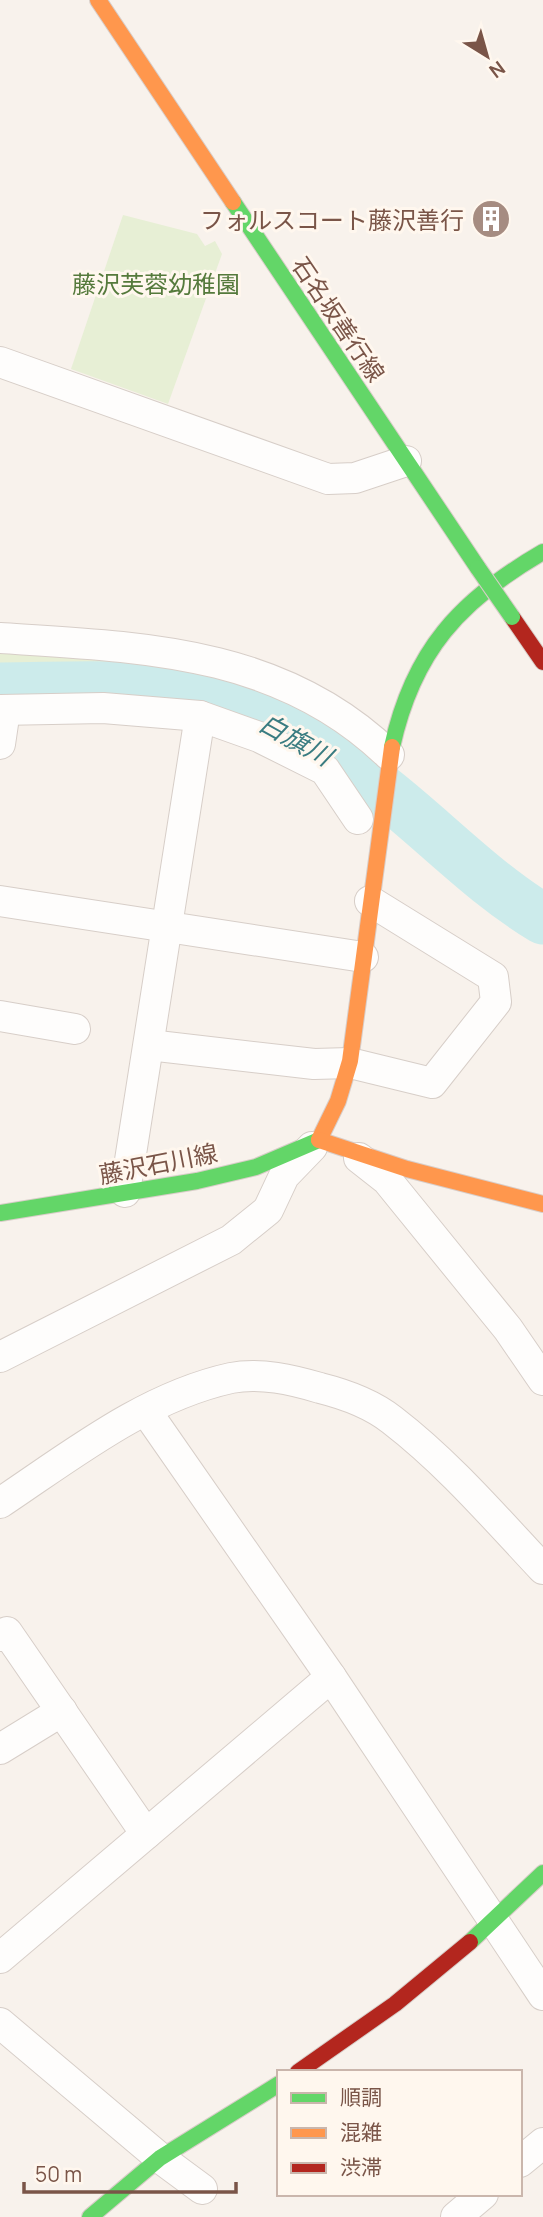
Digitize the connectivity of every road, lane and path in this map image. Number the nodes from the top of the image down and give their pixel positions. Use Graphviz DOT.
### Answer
graph roads {
  1 [pos="98,0"];
  2 [pos="0,362"];
  3 [pos="406,461"];
  4 [pos="543,552"];
  5 [pos="0,638"];
  6 [pos="543,662"];
  7 [pos="3,710"];
  8 [pos="200,716"];
  9 [pos="0,744"];
  10 [pos="389,755"];
  11 [pos="370,812"];
  12 [pos="0,901"];
  13 [pos="370,901"];
  14 [pos="169,926"];
  15 [pos="363,957"];
  16 [pos="0,1016"];
  17 [pos="75,1029"];
  18 [pos="149,1045"];
  19 [pos="350,1063"];
  20 [pos="326,1141"];
  21 [pos="125,1192"];
  22 [pos="543,1203"];
  23 [pos="0,1213"];
  24 [pos="0,1357"];
  25 [pos="543,1380"];
  26 [pos="146,1410"];
  27 [pos="0,1503"];
  28 [pos="543,1569"];
  29 [pos="0,1636"];
  30 [pos="331,1677"];
  31 [pos="62,1711"];
  32 [pos="0,1749"];
  33 [pos="146,1834"];
  34 [pos="543,1873"];
  35 [pos="494,1923"];
  36 [pos="0,1958"];
  37 [pos="543,1995"];
  38 [pos="0,2023"];
  39 [pos="301,2070"];
  40 [pos="277,2085"];
  41 [pos="543,2143"];
  42 [pos="160,2158"];
  43 [pos="522,2160"];
  44 [pos="202,2189"];
  45 [pos="481,2196"];
  46 [pos="90,2217"];
  47 [pos="456,2217"];
  1 -- 3 [label="street, 石名坂善行線"];
  2 -- 3 [label="street"];
  3 -- 6 [label="street, 石名坂善行線, bridge"];
  4 -- 10 [label="street"];
  5 -- 10 [label="street"];
  7 -- 8 [label="street"];
  7 -- 9 [label="street"];
  8 -- 11 [label="street"];
  8 -- 14 [label="street"];
  10 -- 11 [label="street"];
  11 -- 13 [label="street"];
  12 -- 14 [label="street"];
  13 -- 15 [label="street"];
  13 -- 19 [label="street"];
  14 -- 15 [label="street"];
  14 -- 18 [label="street"];
  15 -- 19 [label="street"];
  16 -- 17 [label="street"];
  18 -- 19 [label="street"];
  18 -- 21 [label="street"];
  19 -- 20 [label="street"];
  20 -- 21 [label="street, 藤沢石川線"];
  20 -- 22 [label="street"];
  20 -- 24 [label="street"];
  20 -- 25 [label="street"];
  21 -- 23 [label="street, 藤沢石川線"];
  26 -- 27 [label="street"];
  26 -- 28 [label="street"];
  26 -- 30 [label="street"];
  29 -- 31 [label="street"];
  30 -- 33 [label="street"];
  30 -- 35 [label="street"];
  31 -- 32 [label="street"];
  31 -- 33 [label="street"];
  33 -- 36 [label="street"];
  34 -- 35 [label="street"];
  35 -- 37 [label="street"];
  35 -- 39 [label="street"];
  38 -- 42 [label="street"];
  40 -- 42 [label="street"];
  41 -- 43 [label="street"];
  42 -- 44 [label="street"];
  42 -- 46 [label="street"];
  45 -- 47 [label="street"];
}
